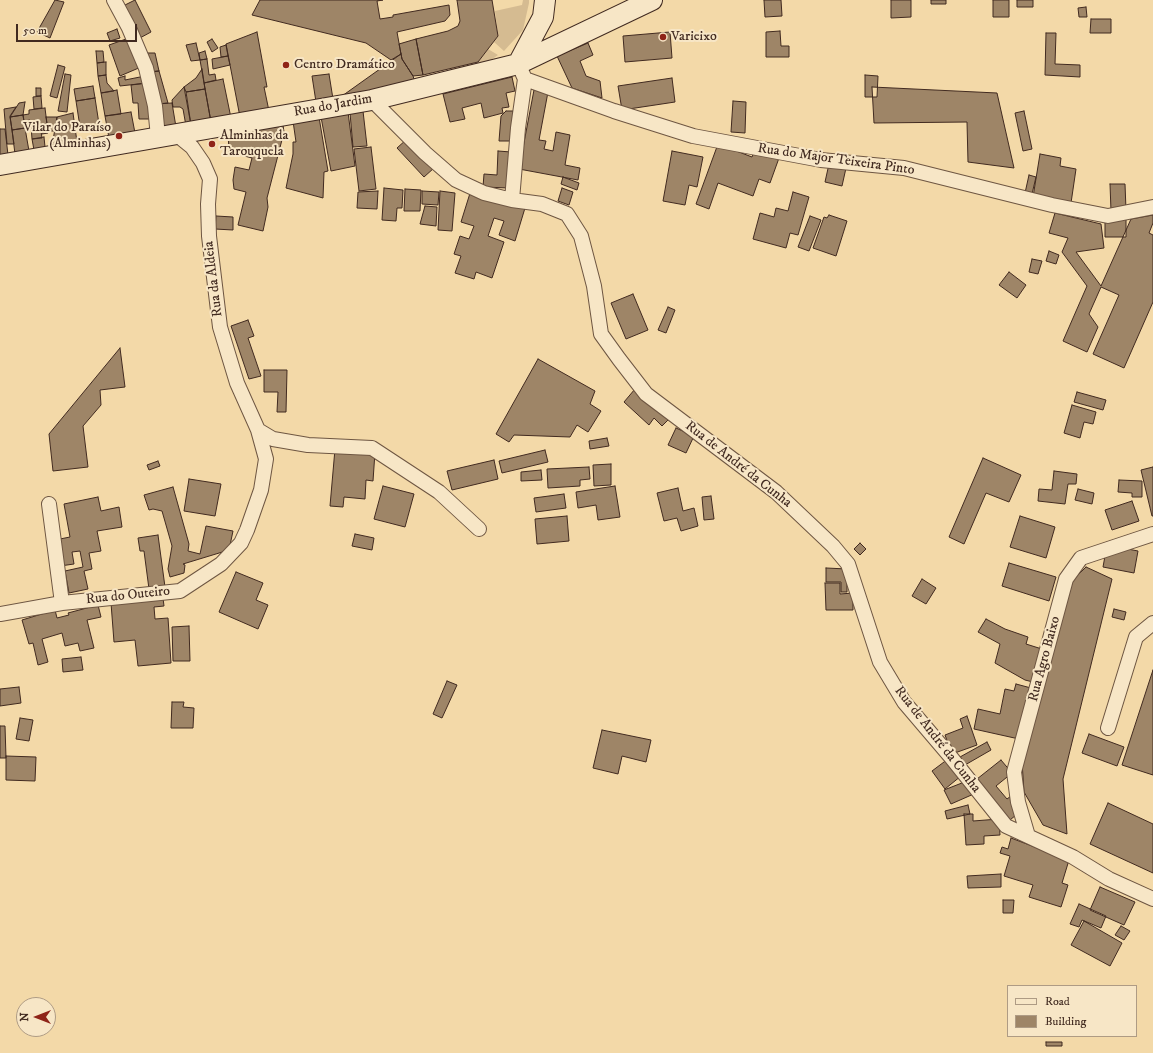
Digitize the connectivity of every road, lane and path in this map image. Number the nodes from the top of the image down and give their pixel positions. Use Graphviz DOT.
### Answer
graph roads {
  1 [pos="114,0"];
  2 [pos="545,0"];
  3 [pos="652,0"];
  4 [pos="521,71"];
  5 [pos="372,100"];
  6 [pos="167,135"];
  7 [pos="0,165"];
  8 [pos="512,200"];
  9 [pos="1153,207"];
  10 [pos="258,430"];
  11 [pos="49,504"];
  12 [pos="479,529"];
  13 [pos="1153,534"];
  14 [pos="62,603"];
  15 [pos="0,614"];
  16 [pos="1153,624"];
  17 [pos="1108,728"];
  18 [pos="1028,836"];
  19 [pos="1153,899"];
  1 -- 6 [label="street"];
  2 -- 4 [label="main road"];
  3 -- 4 [label="main road, Rua do Jardim"];
  4 -- 5 [label="main road, Rua do Jardim"];
  4 -- 8 [label="street"];
  4 -- 9 [label="street, Rua do Major Teixeira Pinto"];
  5 -- 6 [label="main road, Rua do Jardim"];
  5 -- 8 [label="street, Rua de André da Cunha"];
  6 -- 7 [label="main road, Rua do Jardim"];
  6 -- 10 [label="street, Rua da Aldeia"];
  8 -- 18 [label="street, Rua de André da Cunha"];
  10 -- 12 [label="street"];
  10 -- 14 [label="street, Rua do Outeiro"];
  11 -- 14 [label="street"];
  13 -- 18 [label="street, Rua Agro Baixo"];
  14 -- 15 [label="street, Rua do Outeiro"];
  16 -- 17 [label="street"];
  18 -- 19 [label="street, Rua de André da Cunha"];
}
